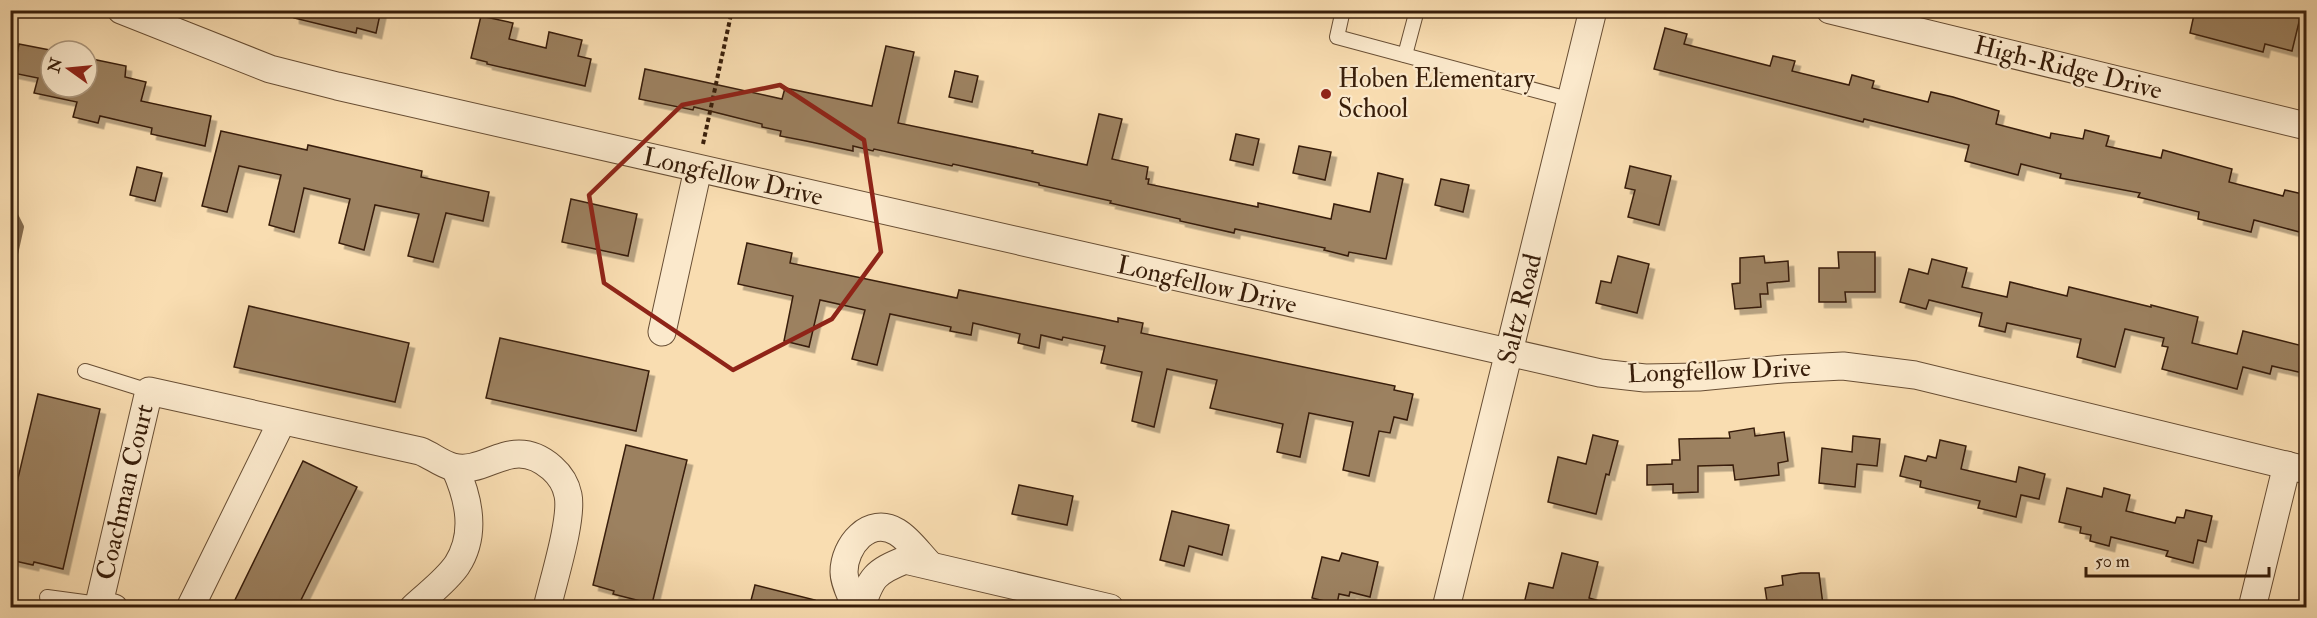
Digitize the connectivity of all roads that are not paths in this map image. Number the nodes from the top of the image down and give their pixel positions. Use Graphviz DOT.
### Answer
graph roads {
  1 [pos="121,10"];
  2 [pos="1343,10"];
  3 [pos="1417,10"];
  4 [pos="1593,10"];
  5 [pos="1830,10"];
  6 [pos="1406,55"];
  7 [pos="1572,100"];
  8 [pos="2307,126"];
  9 [pos="698,169"];
  10 [pos="662,332"];
  11 [pos="1509,353"];
  12 [pos="85,371"];
  13 [pos="149,391"];
  14 [pos="282,421"];
  15 [pos="2297,467"];
  16 [pos="455,468"];
  17 [pos="930,565"];
  18 [pos="47,597"];
  19 [pos="106,606"];
  20 [pos="190,608"];
  21 [pos="413,608"];
  22 [pos="547,608"];
  23 [pos="856,608"];
  24 [pos="861,608"];
  25 [pos="1110,608"];
  26 [pos="1446,608"];
  27 [pos="2252,608"];
  1 -- 9 [label="street, Longfellow Drive"];
  2 -- 6 [label="lane"];
  3 -- 6 [label="lane"];
  4 -- 7 [label="street, Saltz Road"];
  5 -- 8 [label="street, High-Ridge Drive"];
  6 -- 7 [label="lane"];
  7 -- 11 [label="street, Saltz Road"];
  9 -- 10 [label="street"];
  9 -- 11 [label="street, Longfellow Drive"];
  11 -- 15 [label="street, Longfellow Drive"];
  11 -- 26 [label="street, Saltz Road"];
  12 -- 13 [label="lane"];
  13 -- 14 [label="street, Coachman Court"];
  13 -- 19 [label="street, Coachman Court"];
  14 -- 16 [label="street, Coachman Court"];
  14 -- 20 [label="street"];
  15 -- 27 [label="street"];
  16 -- 21 [label="street"];
  16 -- 22 [label="street"];
  17 -- 23 [label="street"];
  17 -- 24 [label="street"];
  17 -- 25 [label="street"];
  18 -- 19 [label="lane"];
}
